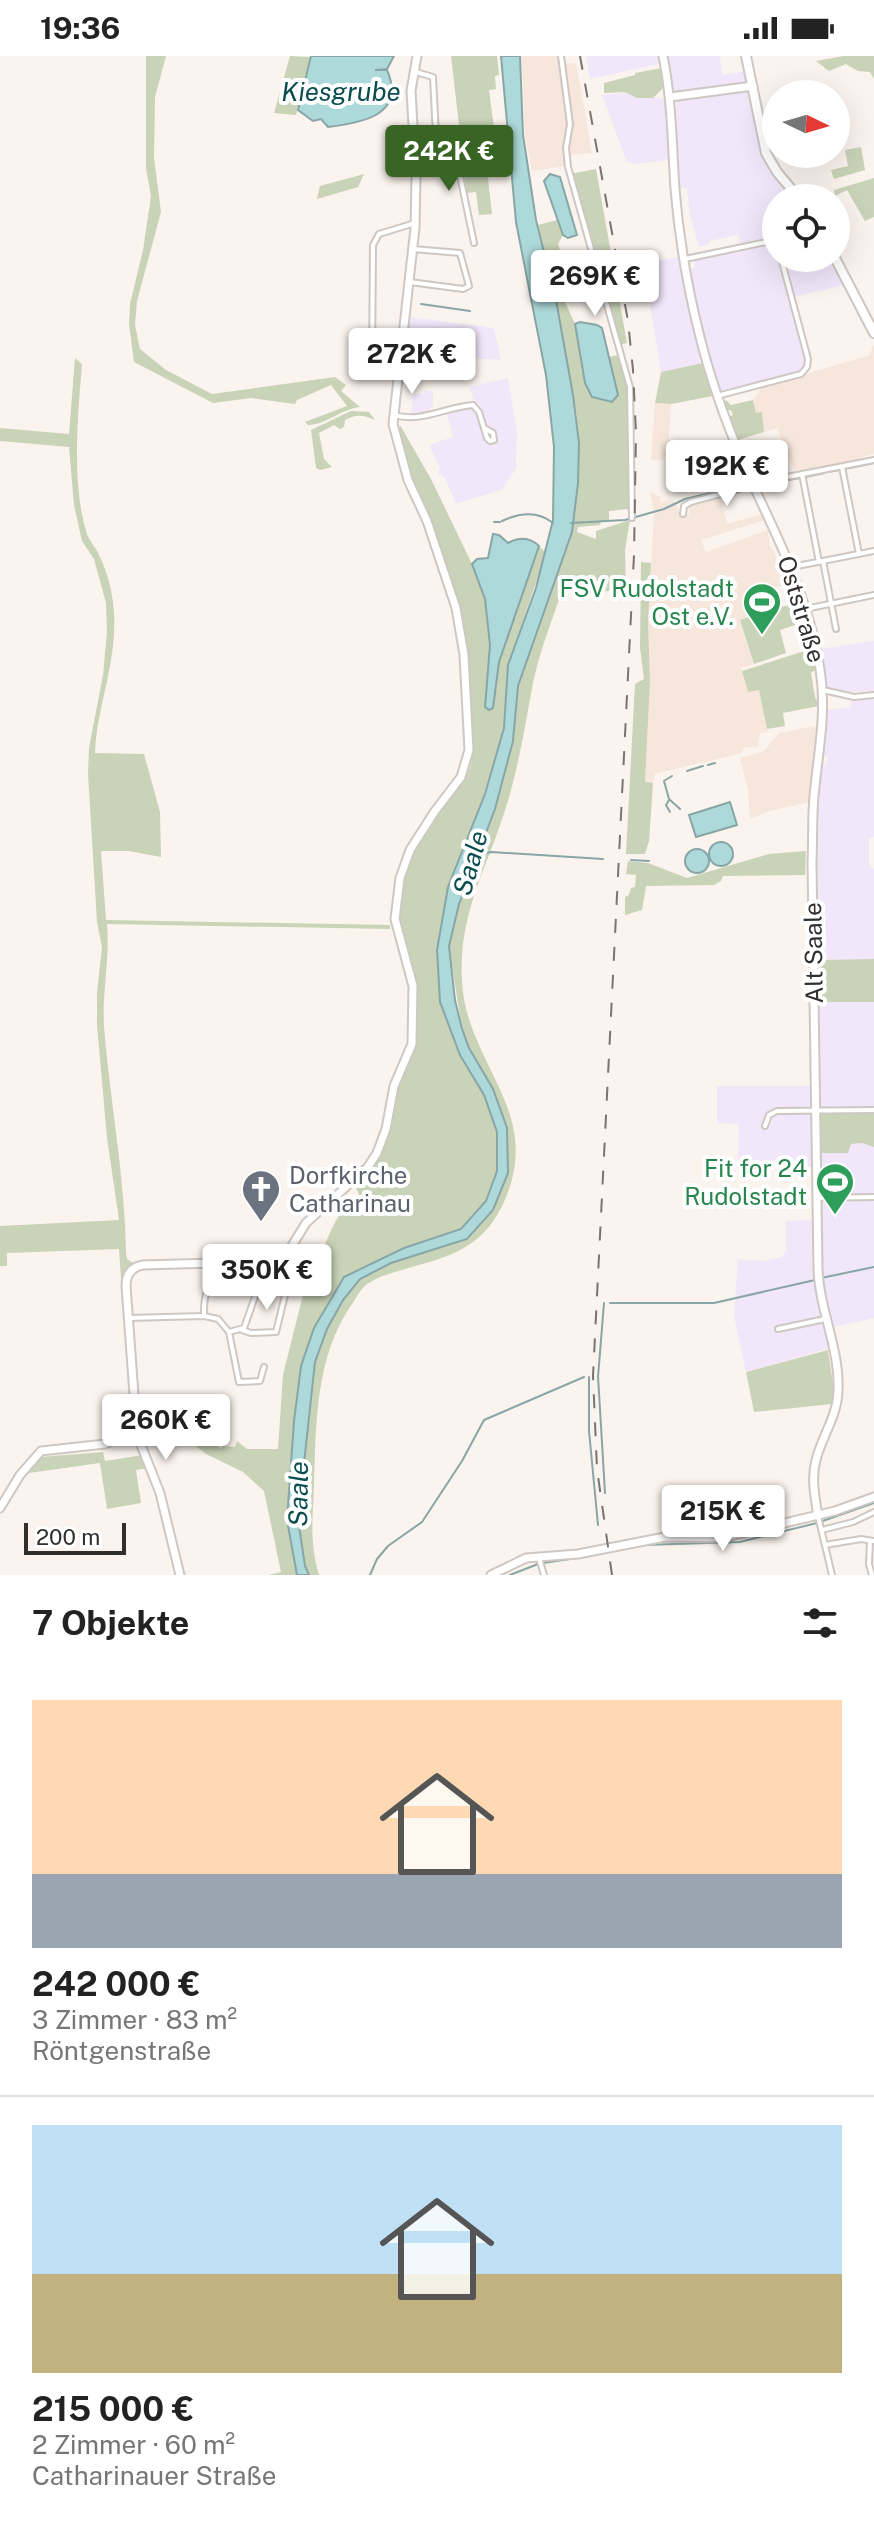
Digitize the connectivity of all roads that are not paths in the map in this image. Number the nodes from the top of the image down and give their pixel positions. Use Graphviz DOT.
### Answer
graph roads {
  1 [pos="417,56"];
  2 [pos="561,56"];
  3 [pos="663,56"];
  4 [pos="746,56"];
  5 [pos="414,72"];
  6 [pos="753,86"];
  7 [pos="670,97"];
  8 [pos="414,149"];
  9 [pos="430,156"];
  10 [pos="787,184"];
  11 [pos="415,223"];
  12 [pos="474,243"];
  13 [pos="762,243"];
  14 [pos="413,249"];
  15 [pos="683,259"];
  16 [pos="785,272"];
  17 [pos="842,272"];
  18 [pos="410,282"];
  19 [pos="874,333"];
  20 [pos="400,372"];
  21 [pos="717,396"];
  22 [pos="393,415"];
  23 [pos="484,428"];
  24 [pos="874,460"];
  25 [pos="842,467"];
  26 [pos="802,474"];
  27 [pos="754,487"];
  28 [pos="683,514"];
  29 [pos="632,516"];
  30 [pos="874,551"];
  31 [pos="859,554"];
  32 [pos="821,561"];
  33 [pos="792,567"];
  34 [pos="874,595"];
  35 [pos="831,604"];
  36 [pos="805,609"];
  37 [pos="836,629"];
  38 [pos="823,690"];
  39 [pos="874,695"];
  40 [pos="814,796"];
  41 [pos="874,1110"];
  42 [pos="815,1111"];
  43 [pos="765,1126"];
  44 [pos="874,1197"];
  45 [pos="817,1198"];
  46 [pos="224,1285"];
  47 [pos="257,1291"];
  48 [pos="286,1291"];
  49 [pos="204,1316"];
  50 [pos="128,1318"];
  51 [pos="825,1319"];
  52 [pos="778,1329"];
  53 [pos="242,1330"];
  54 [pos="229,1332"];
  55 [pos="264,1367"];
  56 [pos="135,1410"];
  57 [pos="222,1427"];
  58 [pos="136,1430"];
  59 [pos="874,1497"];
  60 [pos="0,1508"];
  61 [pos="874,1512"];
  62 [pos="844,1517"];
  63 [pos="820,1523"];
  64 [pos="846,1524"];
  65 [pos="872,1541"];
  66 [pos="825,1545"];
  67 [pos="539,1555"];
  68 [pos="180,1574"];
  69 [pos="491,1575"];
  70 [pos="544,1575"];
  71 [pos="832,1575"];
  72 [pos="872,1575"];
  1 -- 5 [label="street"];
  2 -- 29 [label="street"];
  3 -- 7 [label="street, Oststraße"];
  4 -- 6 [label="main road"];
  5 -- 8 [label="street"];
  5 -- 9 [label="street"];
  6 -- 7 [label="street"];
  6 -- 10 [label="main road"];
  7 -- 15 [label="street, Oststraße"];
  8 -- 9 [label="street"];
  8 -- 11 [label="street"];
  9 -- 12 [label="street"];
  11 -- 14 [label="street"];
  11 -- 20 [label="street"];
  13 -- 15 [label="street"];
  14 -- 18 [label="street"];
  14 -- 18 [label="street"];
  15 -- 21 [label="street, Oststraße"];
  16 -- 21 [label="street"];
  17 -- 19 [label="main road"];
  18 -- 20 [label="street"];
  20 -- 22 [label="street"];
  21 -- 27 [label="street, Oststraße"];
  22 -- 23 [label="street"];
  22 -- 50 [label="street"];
  24 -- 25 [label="street"];
  25 -- 26 [label="street"];
  25 -- 31 [label="street"];
  26 -- 27 [label="street"];
  26 -- 32 [label="street"];
  27 -- 28 [label="street"];
  27 -- 33 [label="street, Oststraße"];
  30 -- 31 [label="street"];
  31 -- 32 [label="street"];
  32 -- 33 [label="street"];
  32 -- 35 [label="street"];
  33 -- 36 [label="street, Oststraße"];
  34 -- 35 [label="street"];
  35 -- 36 [label="street"];
  35 -- 37 [label="street"];
  36 -- 38 [label="street, Oststraße"];
  38 -- 39 [label="street"];
  38 -- 40 [label="street, Oststraße"];
  40 -- 42 [label="street, Alt Saale"];
  41 -- 42 [label="street"];
  42 -- 43 [label="street"];
  42 -- 45 [label="street, Alt Saale"];
  44 -- 45 [label="street"];
  45 -- 51 [label="street, Alt Saale"];
  46 -- 49 [label="street"];
  47 -- 53 [label="street"];
  48 -- 53 [label="street"];
  49 -- 50 [label="street"];
  49 -- 54 [label="street"];
  50 -- 56 [label="street"];
  51 -- 52 [label="street"];
  51 -- 63 [label="street, Alt Saale"];
  53 -- 54 [label="street"];
  54 -- 55 [label="street"];
  56 -- 57 [label="street"];
  56 -- 58 [label="street"];
  58 -- 60 [label="street"];
  58 -- 68 [label="street"];
  59 -- 63 [label="street"];
  61 -- 64 [label="street"];
  62 -- 64 [label="street"];
  63 -- 64 [label="street"];
  63 -- 66 [label="street"];
  63 -- 67 [label="street"];
  65 -- 66 [label="street"];
  65 -- 72 [label="street"];
  66 -- 71 [label="street"];
  67 -- 69 [label="street"];
  67 -- 70 [label="street"];
}
